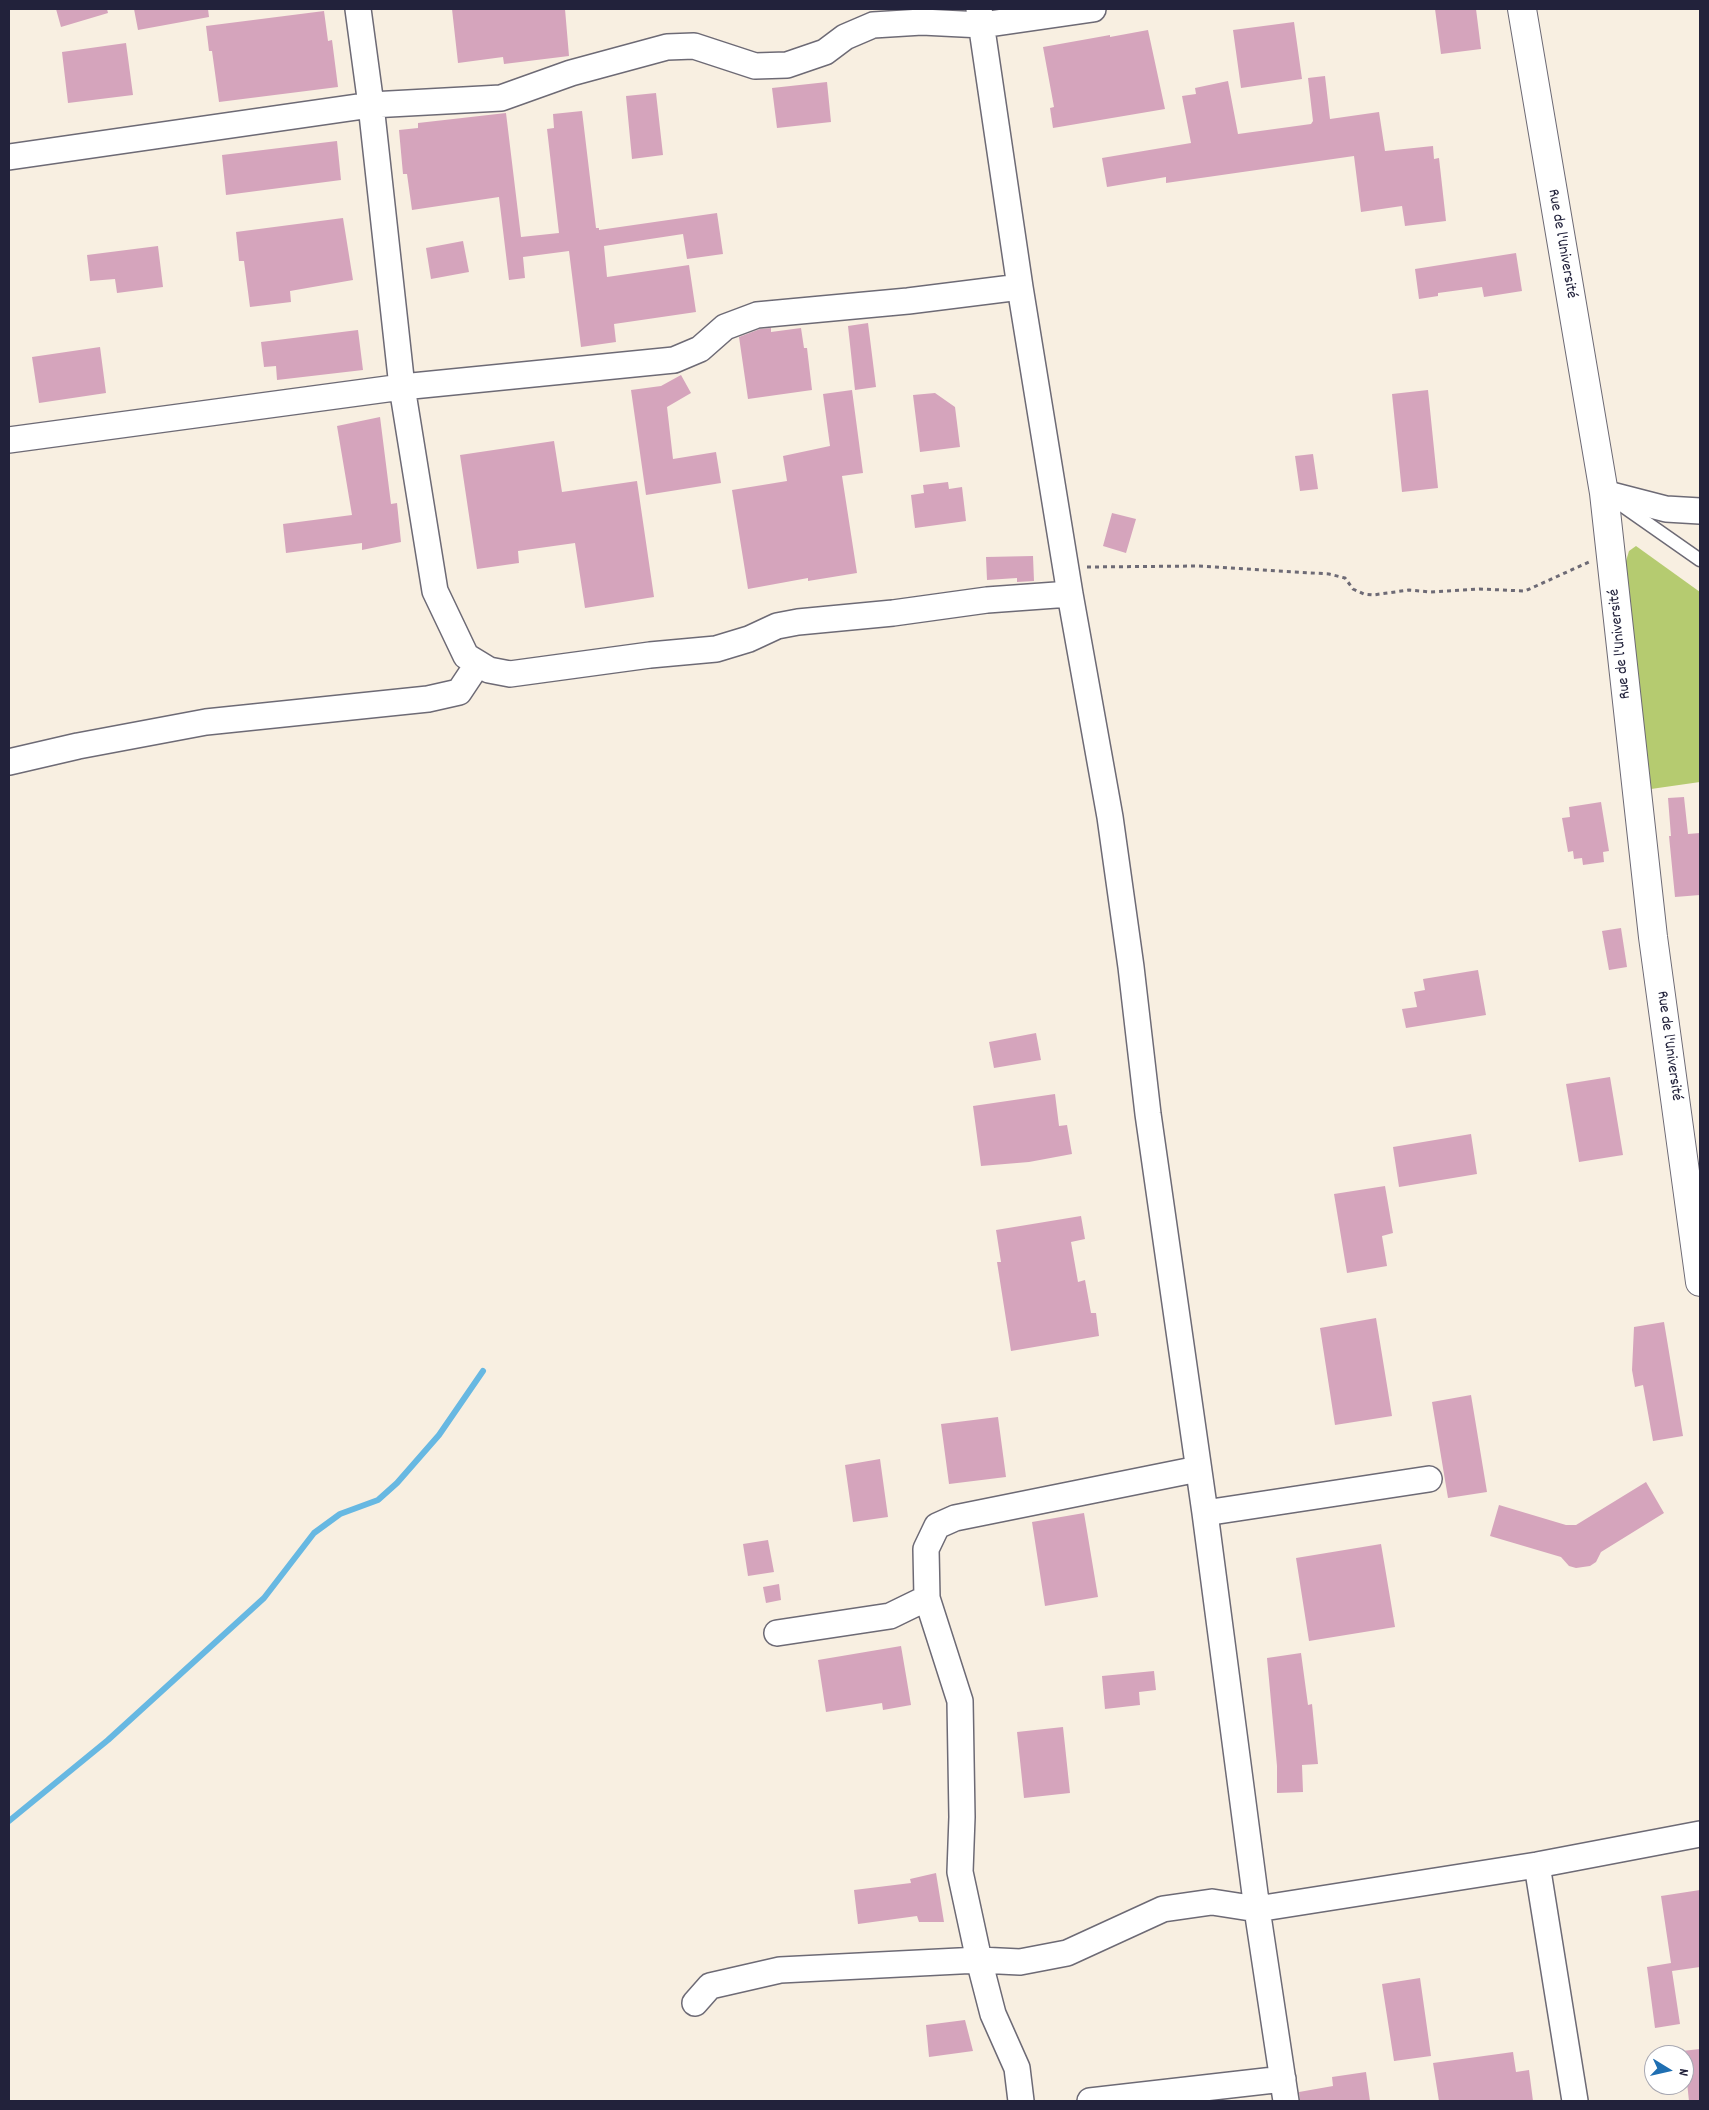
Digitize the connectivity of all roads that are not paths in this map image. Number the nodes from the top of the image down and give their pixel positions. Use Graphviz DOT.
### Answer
graph roads {
  1 [pos="358,9"];
  2 [pos="1093,9"];
  3 [pos="1522,9"];
  4 [pos="981,17"];
  5 [pos="370,105"];
  6 [pos="9,157"];
  7 [pos="1020,287"];
  8 [pos="402,387"];
  9 [pos="9,440"];
  10 [pos="1604,493"];
  11 [pos="1700,511"];
  12 [pos="1700,560"];
  13 [pos="1070,594"];
  14 [pos="477,665"];
  15 [pos="9,762"];
  16 [pos="1700,1282"];
  17 [pos="1198,1469"];
  18 [pos="1429,1478"];
  19 [pos="1205,1513"];
  20 [pos="927,1598"];
  21 [pos="776,1633"];
  22 [pos="1700,1834"];
  23 [pos="1537,1865"];
  24 [pos="1257,1909"];
  25 [pos="979,1960"];
  26 [pos="695,2003"];
  27 [pos="1285,2090"];
  28 [pos="1021,2101"];
  29 [pos="1090,2101"];
  30 [pos="1575,2101"];
  1 -- 5 [label="street"];
  2 -- 4 [label="street"];
  3 -- 10 [label="street, Rue de l'Université"];
  4 -- 5 [label="street"];
  4 -- 7 [label="street"];
  5 -- 6 [label="street"];
  5 -- 8 [label="street"];
  7 -- 8 [label="street"];
  7 -- 13 [label="street"];
  8 -- 9 [label="street"];
  8 -- 14 [label="street"];
  10 -- 11 [label="street"];
  10 -- 12 [label="lane"];
  10 -- 16 [label="street, Rue de l'Université"];
  13 -- 14 [label="street"];
  13 -- 17 [label="street"];
  14 -- 15 [label="street"];
  17 -- 19 [label="street"];
  17 -- 20 [label="street"];
  18 -- 19 [label="street"];
  19 -- 24 [label="street"];
  20 -- 21 [label="street"];
  20 -- 25 [label="street"];
  22 -- 23 [label="street"];
  23 -- 24 [label="street"];
  23 -- 30 [label="street"];
  24 -- 25 [label="street"];
  24 -- 27 [label="street"];
  25 -- 26 [label="street"];
  25 -- 28 [label="street"];
  27 -- 29 [label="street"];
}
